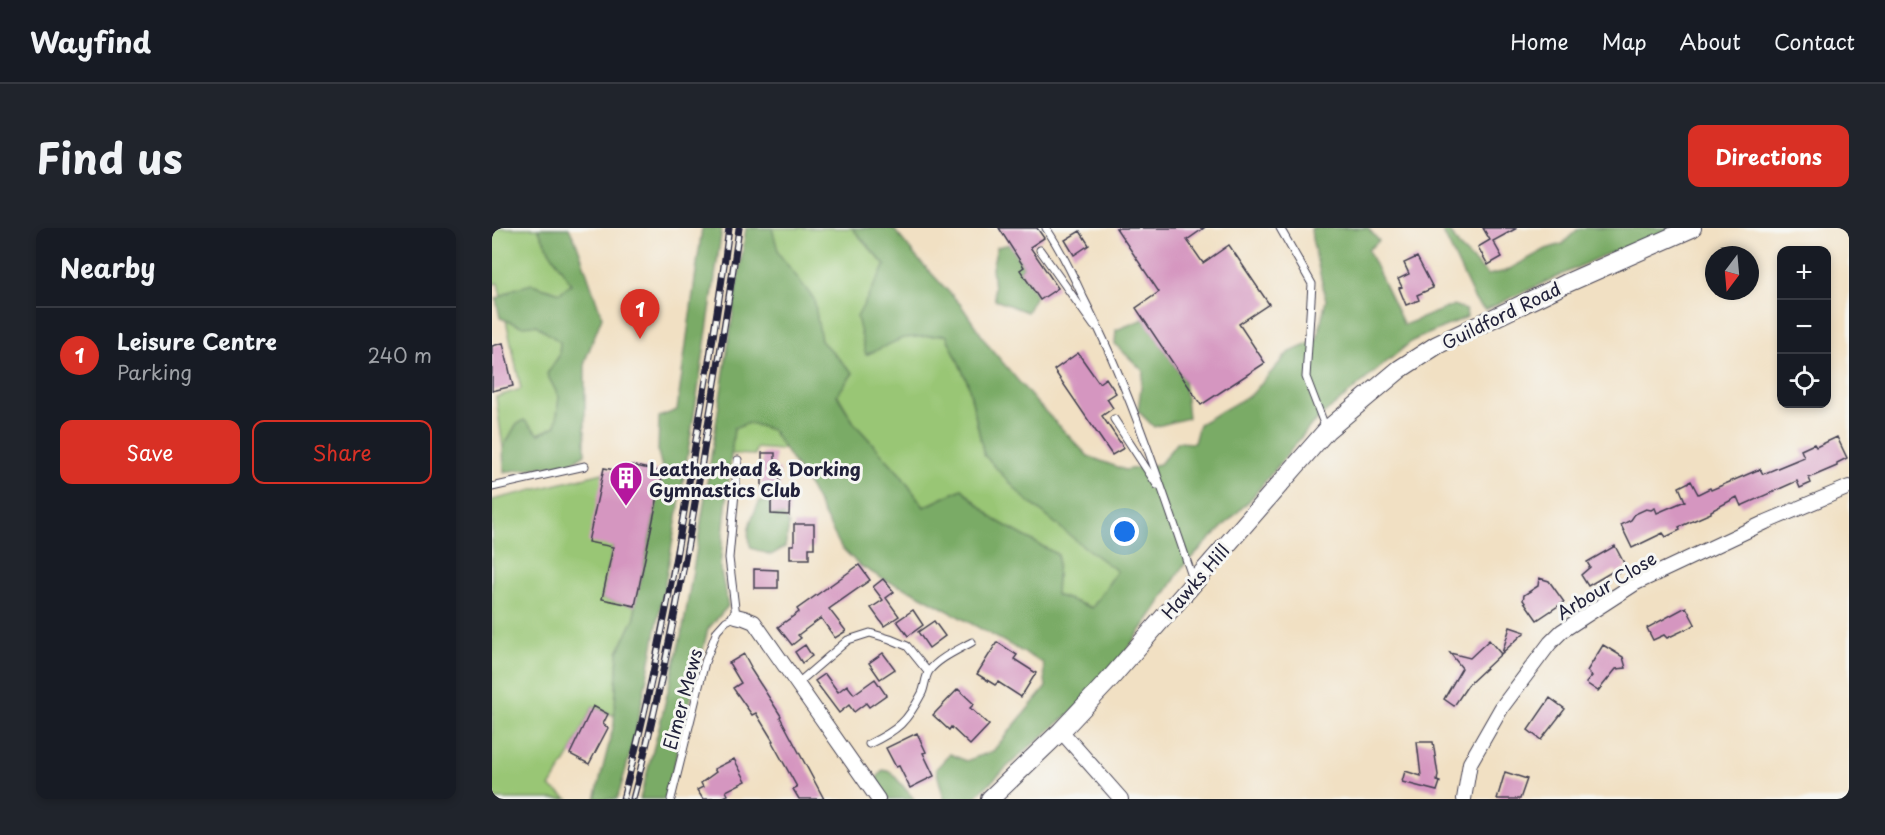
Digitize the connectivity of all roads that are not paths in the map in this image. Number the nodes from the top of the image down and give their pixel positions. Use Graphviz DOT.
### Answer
graph roads {
  1 [pos="1046,228"];
  2 [pos="1280,228"];
  3 [pos="1692,228"];
  4 [pos="1040,250"];
  5 [pos="1104,341"];
  6 [pos="1114,419"];
  7 [pos="1327,429"];
  8 [pos="738,460"];
  9 [pos="585,466"];
  10 [pos="492,487"];
  11 [pos="1849,487"];
  12 [pos="1163,493"];
  13 [pos="1194,582"];
  14 [pos="736,616"];
  15 [pos="972,642"];
  16 [pos="928,672"];
  17 [pos="798,683"];
  18 [pos="1061,731"];
  19 [pos="869,744"];
  20 [pos="671,799"];
  21 [pos="878,799"];
  22 [pos="990,799"];
  23 [pos="1121,799"];
  24 [pos="1464,799"];
  1 -- 5 [label="lane"];
  2 -- 7 [label="lane"];
  3 -- 7 [label="main road, Guildford Road"];
  4 -- 5 [label="lane"];
  5 -- 12 [label="lane"];
  6 -- 12 [label="lane"];
  7 -- 13 [label="main road, Hawks Hill"];
  8 -- 14 [label="lane"];
  9 -- 10 [label="lane"];
  11 -- 24 [label="street, Arbour Close"];
  12 -- 13 [label="lane"];
  13 -- 18 [label="main road, Hawks Hill"];
  14 -- 17 [label="street"];
  14 -- 20 [label="lane, Elmer Mews"];
  15 -- 16 [label="lane"];
  16 -- 17 [label="lane"];
  16 -- 19 [label="lane"];
  17 -- 21 [label="street"];
  18 -- 22 [label="main road"];
  18 -- 23 [label="street"];
}
